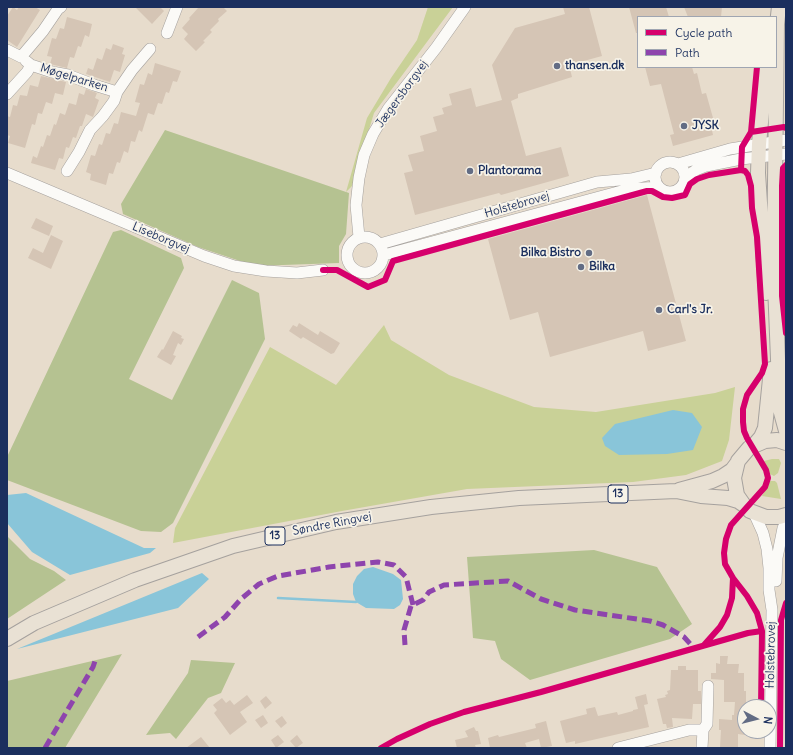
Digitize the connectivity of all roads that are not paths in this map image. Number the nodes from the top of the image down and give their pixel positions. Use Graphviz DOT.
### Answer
graph roads {
  1 [pos="61,7"];
  2 [pos="177,7"];
  3 [pos="465,7"];
  4 [pos="779,7"];
  5 [pos="166,33"];
  6 [pos="150,49"];
  7 [pos="7,50"];
  8 [pos="21,57"];
  9 [pos="31,65"];
  10 [pos="766,68"];
  11 [pos="117,92"];
  12 [pos="7,94"];
  13 [pos="781,147"];
  14 [pos="759,150"];
  15 [pos="678,164"];
  16 [pos="67,171"];
  17 [pos="7,173"];
  18 [pos="656,174"];
  19 [pos="685,178"];
  20 [pos="659,187"];
  21 [pos="359,237"];
  22 [pos="380,244"];
  23 [pos="384,255"];
  24 [pos="323,270"];
  25 [pos="786,431"];
  26 [pos="786,443"];
  27 [pos="754,445"];
  28 [pos="738,461"];
  29 [pos="676,491"];
  30 [pos="749,509"];
  31 [pos="786,515"];
  32 [pos="786,523"];
  33 [pos="772,610"];
  34 [pos="7,639"];
  35 [pos="708,686"];
  36 [pos="703,730"];
  37 [pos="618,748"];
  38 [pos="702,748"];
  39 [pos="770,748"];
  1 -- 8 [label="street"];
  2 -- 5 [label="street"];
  3 -- 21 [label="street, Jægersborgvej"];
  4 -- 13 [label="main road"];
  6 -- 11 [label="street, Møgelparken"];
  7 -- 8 [label="street, Møgelparken"];
  8 -- 9 [label="street, Møgelparken"];
  9 -- 11 [label="street, Møgelparken"];
  9 -- 12 [label="street, Møgelparken"];
  10 -- 14 [label="main road"];
  11 -- 16 [label="street, Møgelparken"];
  13 -- 14 [label="street"];
  13 -- 25 [label="main road"];
  14 -- 15 [label="street"];
  14 -- 19 [label="street"];
  14 -- 27 [label="main road"];
  15 -- 18 [label="street"];
  15 -- 19 [label="street"];
  17 -- 24 [label="street, Liseborgvej"];
  18 -- 20 [label="street"];
  18 -- 22 [label="street, Holstebrovej"];
  19 -- 20 [label="street"];
  20 -- 23 [label="street, Holstebrovej"];
  21 -- 22 [label="street"];
  21 -- 23 [label="street"];
  22 -- 23 [label="street"];
  26 -- 27 [label="main road"];
  27 -- 28 [label="main road, 13"];
  28 -- 29 [label="main road, Søndre Ringvej / 13"];
  28 -- 30 [label="main road"];
  29 -- 30 [label="main road, Søndre Ringvej / 13"];
  29 -- 34 [label="main road, Søndre Ringvej / 13"];
  30 -- 31 [label="main road, 13"];
  30 -- 33 [label="street, Holstebrovej"];
  32 -- 33 [label="street, Holstebrovej"];
  33 -- 39 [label="street, Holstebrovej"];
  35 -- 36 [label="street"];
  36 -- 37 [label="street"];
  36 -- 38 [label="street"];
}
